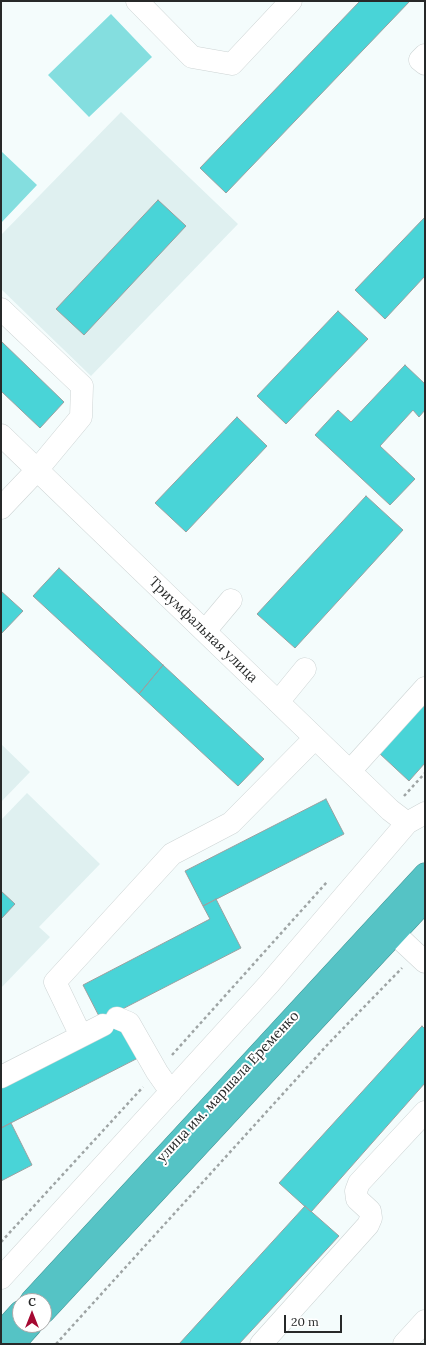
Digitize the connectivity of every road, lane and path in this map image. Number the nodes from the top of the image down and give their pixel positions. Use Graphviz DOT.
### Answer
graph roads {
  1 [pos="136,1"];
  2 [pos="291,1"];
  3 [pos="425,55"];
  4 [pos="425,64"];
  5 [pos="1,309"];
  6 [pos="1,435"];
  7 [pos="37,470"];
  8 [pos="1,508"];
  9 [pos="231,600"];
  10 [pos="205,631"];
  11 [pos="305,669"];
  12 [pos="425,688"];
  13 [pos="278,702"];
  14 [pos="316,738"];
  15 [pos="350,771"];
  16 [pos="425,773"];
  17 [pos="414,816"];
  18 [pos="425,874"];
  19 [pos="329,880"];
  20 [pos="425,901"];
  21 [pos="395,934"];
  22 [pos="422,956"];
  23 [pos="81,1036"];
  24 [pos="157,1072"];
  25 [pos="1,1077"];
  26 [pos="171,1092"];
  27 [pos="425,1112"];
  28 [pos="1,1242"];
  29 [pos="1,1278"];
  30 [pos="37,1293"];
  31 [pos="52,1303"];
  32 [pos="12,1321"];
  33 [pos="425,1321"];
  34 [pos="1,1333"];
  35 [pos="24,1333"];
  36 [pos="14,1344"];
  37 [pos="56,1344"];
  38 [pos="261,1344"];
  39 [pos="404,1344"];
  1 -- 2 [label="street"];
  3 -- 4 [label="street"];
  5 -- 7 [label="street"];
  6 -- 7 [label="street, Триумфальная улица"];
  7 -- 8 [label="street"];
  7 -- 10 [label="street, Триумфальная улица"];
  9 -- 10 [label="street"];
  10 -- 13 [label="street, Триумфальная улица"];
  11 -- 13 [label="street"];
  12 -- 15 [label="street"];
  13 -- 14 [label="street, Триумфальная улица"];
  14 -- 15 [label="street, Триумфальная улица"];
  14 -- 23 [label="street"];
  15 -- 17 [label="street, Триумфальная улица"];
  16 -- 17 [label="path"];
  17 -- 26 [label="street"];
  18 -- 30 [label="highway, улица им. маршала Еременко"];
  19 -- 24 [label="path"];
  20 -- 21 [label="highway, улица им. маршала Еременко"];
  21 -- 22 [label="street"];
  21 -- 31 [label="highway, улица им. маршала Еременко"];
  22 -- 37 [label="path"];
  23 -- 24 [label="street"];
  23 -- 25 [label="street"];
  24 -- 26 [label="street"];
  24 -- 28 [label="path"];
  26 -- 29 [label="street"];
  27 -- 38 [label="street"];
  32 -- 34 [label="highway"];
  33 -- 39 [label="street"];
  35 -- 36 [label="highway"];
}
